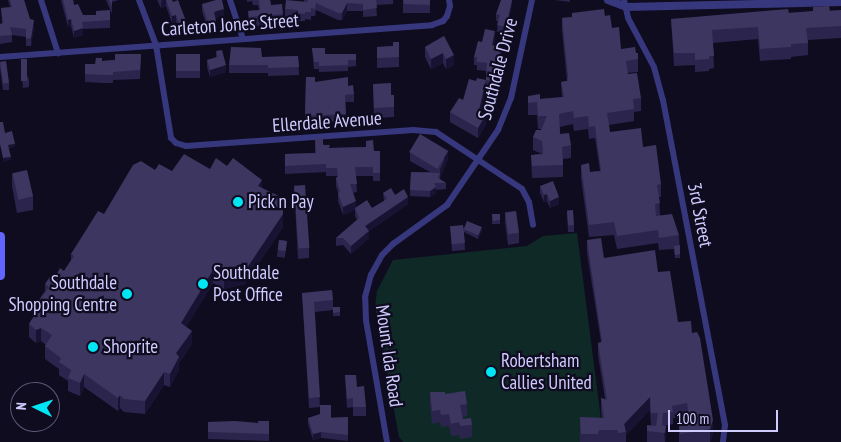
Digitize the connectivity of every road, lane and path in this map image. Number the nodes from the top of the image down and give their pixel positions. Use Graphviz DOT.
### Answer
graph roads {
  1 [pos="41,0"];
  2 [pos="139,0"];
  3 [pos="230,0"];
  4 [pos="532,0"];
  5 [pos="608,0"];
  6 [pos="841,2"];
  7 [pos="450,3"];
  8 [pos="625,4"];
  9 [pos="244,39"];
  10 [pos="156,45"];
  11 [pos="58,53"];
  12 [pos="0,57"];
  13 [pos="479,159"];
  14 [pos="533,225"];
  15 [pos="0,236"];
  16 [pos="0,274"];
  17 [pos="371,275"];
  18 [pos="387,442"];
  19 [pos="723,442"];
  1 -- 11 [label="street"];
  2 -- 10 [label="street"];
  3 -- 9 [label="street"];
  4 -- 13 [label="street, Southdale Drive"];
  5 -- 8 [label="street"];
  6 -- 8 [label="street"];
  7 -- 9 [label="street, Carleton Jones Street"];
  8 -- 19 [label="street, 3rd Street"];
  9 -- 10 [label="street, Carleton Jones Street"];
  10 -- 11 [label="street, Carleton Jones Street"];
  10 -- 13 [label="street, Ellerdale Avenue"];
  11 -- 12 [label="street, Carleton Jones Street"];
  13 -- 14 [label="street, Ellerdale Avenue"];
  13 -- 17 [label="street, Southdale Drive"];
  15 -- 16 [label="main road"];
  17 -- 18 [label="street, Mount Ida Road"];
}
